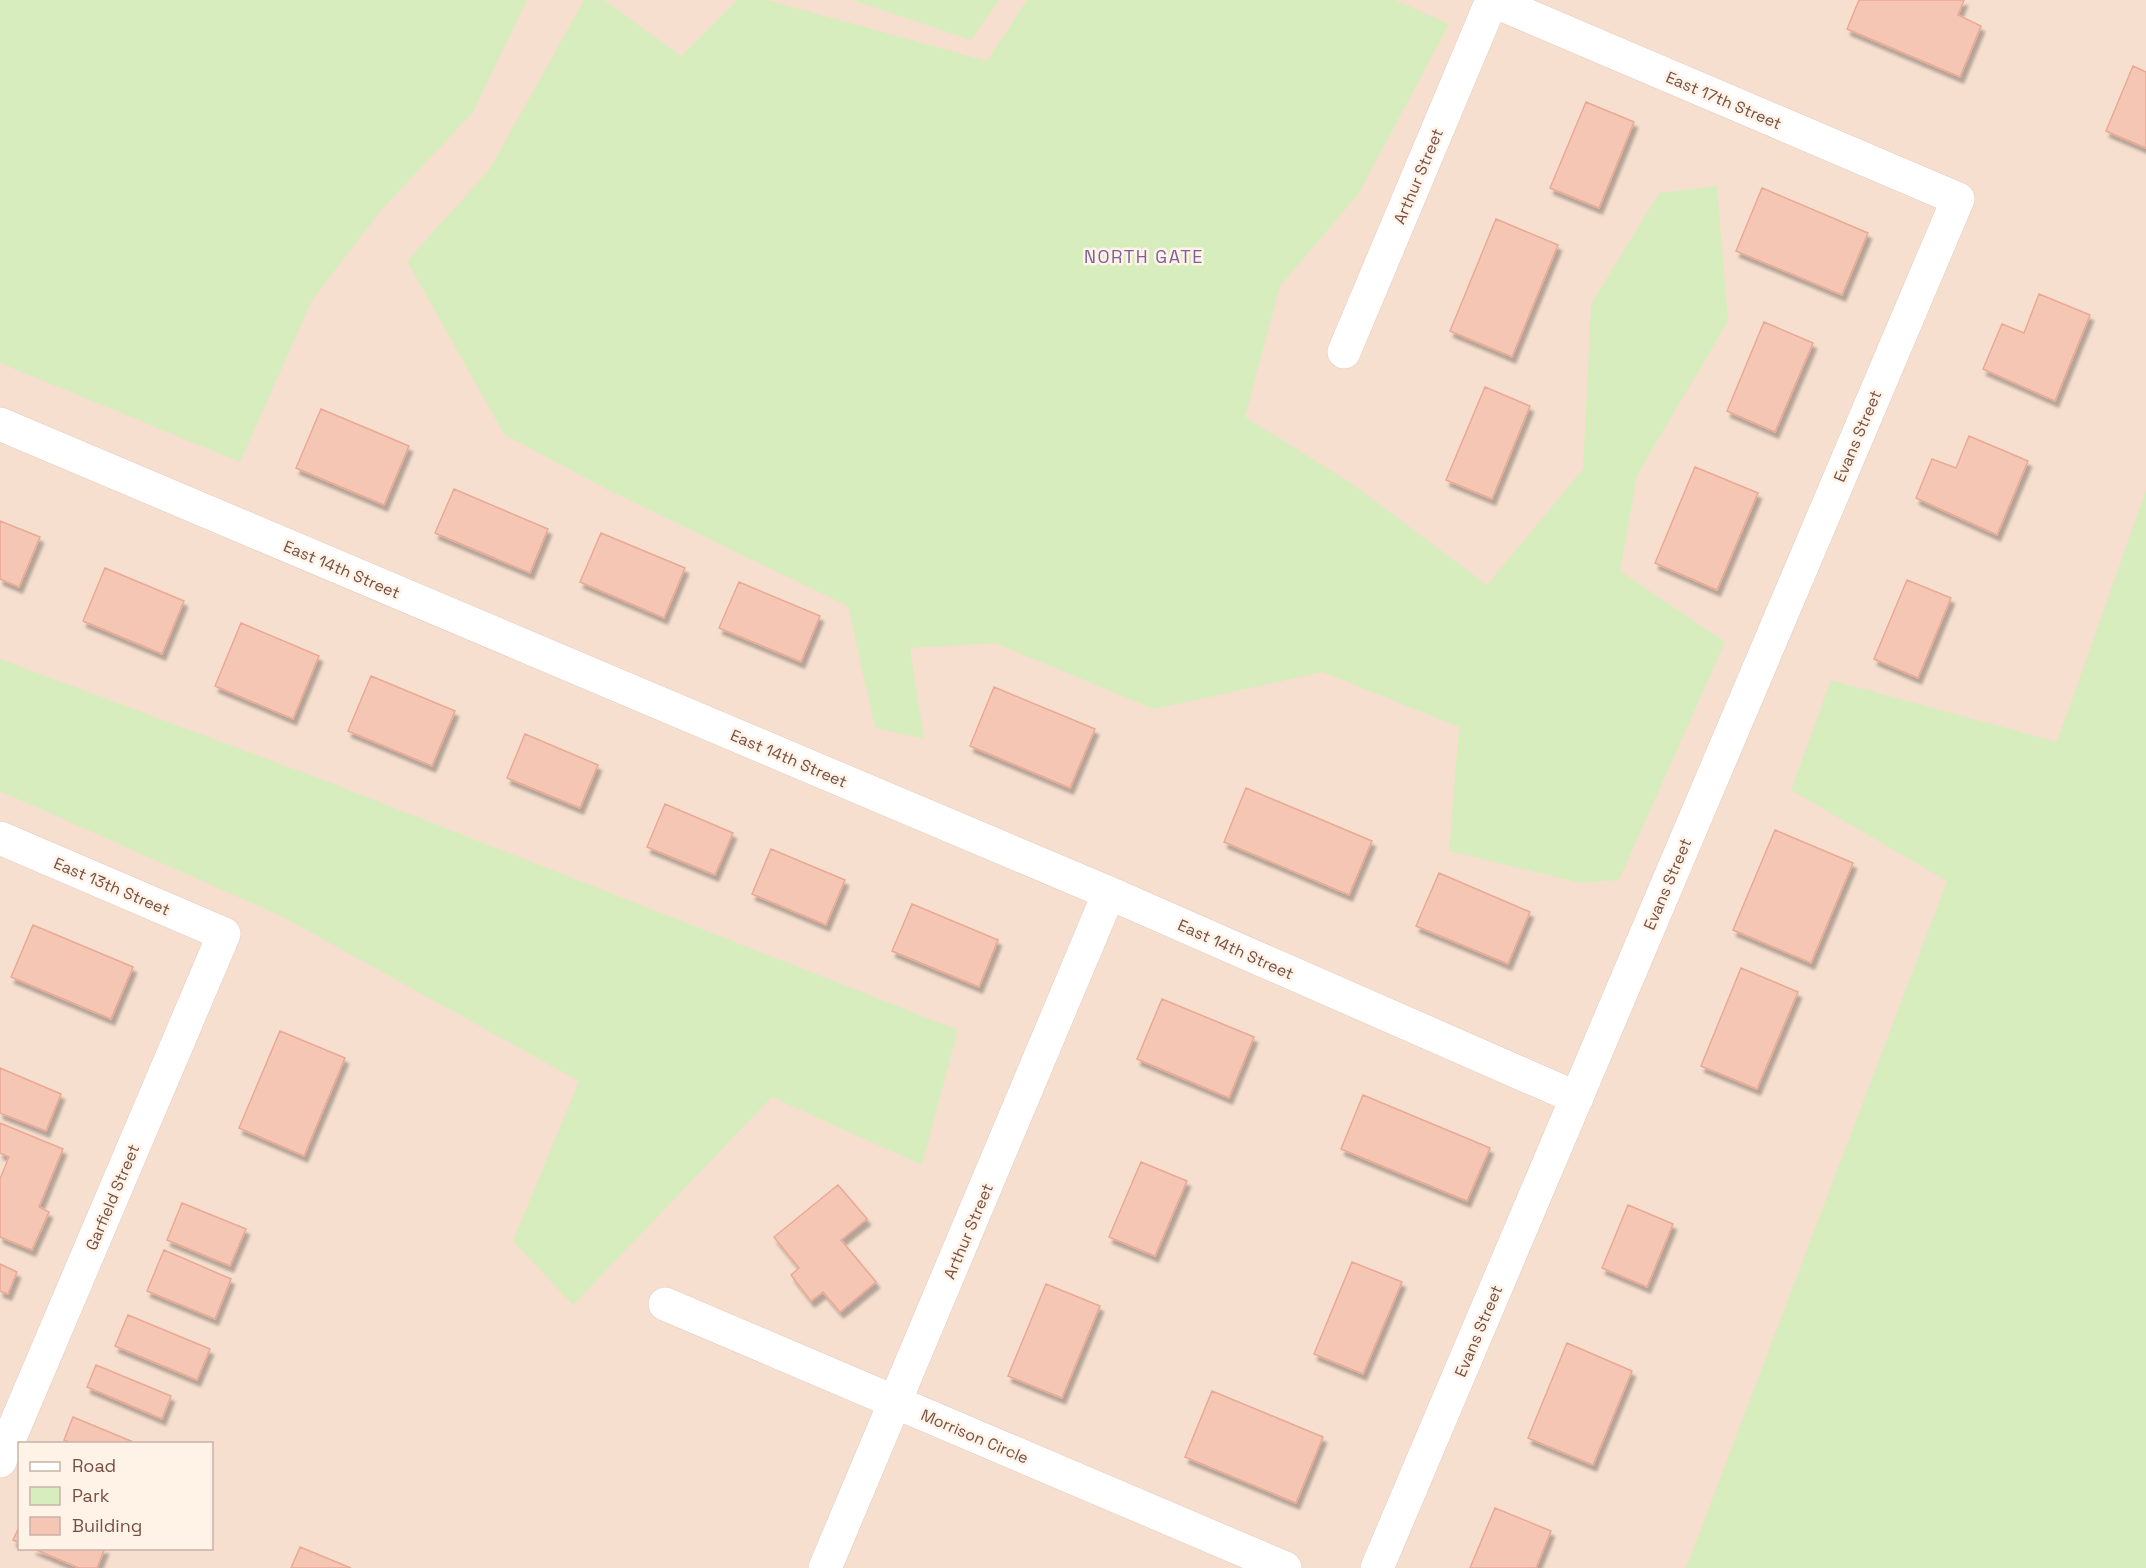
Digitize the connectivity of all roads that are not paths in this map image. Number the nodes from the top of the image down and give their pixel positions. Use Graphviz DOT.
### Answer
graph roads {
  1 [pos="1491,0"];
  2 [pos="1958,199"];
  3 [pos="1344,352"];
  4 [pos="0,424"];
  5 [pos="0,838"];
  6 [pos="1109,893"];
  7 [pos="224,934"];
  8 [pos="1576,1098"];
  9 [pos="665,1304"];
  10 [pos="896,1403"];
  11 [pos="0,1461"];
  12 [pos="825,1568"];
  13 [pos="1285,1568"];
  14 [pos="1377,1568"];
  1 -- 2 [label="street, East 17th Street"];
  1 -- 3 [label="street, Arthur Street"];
  2 -- 8 [label="street, Evans Street"];
  4 -- 6 [label="street, East 14th Street"];
  5 -- 7 [label="street, East 13th Street"];
  6 -- 8 [label="street, East 14th Street"];
  6 -- 10 [label="street, Arthur Street"];
  7 -- 11 [label="street, Garfield Street"];
  8 -- 14 [label="street, Evans Street"];
  9 -- 10 [label="street, Morrison Circle"];
  10 -- 12 [label="street, Arthur Street"];
  10 -- 13 [label="street, Morrison Circle"];
}
